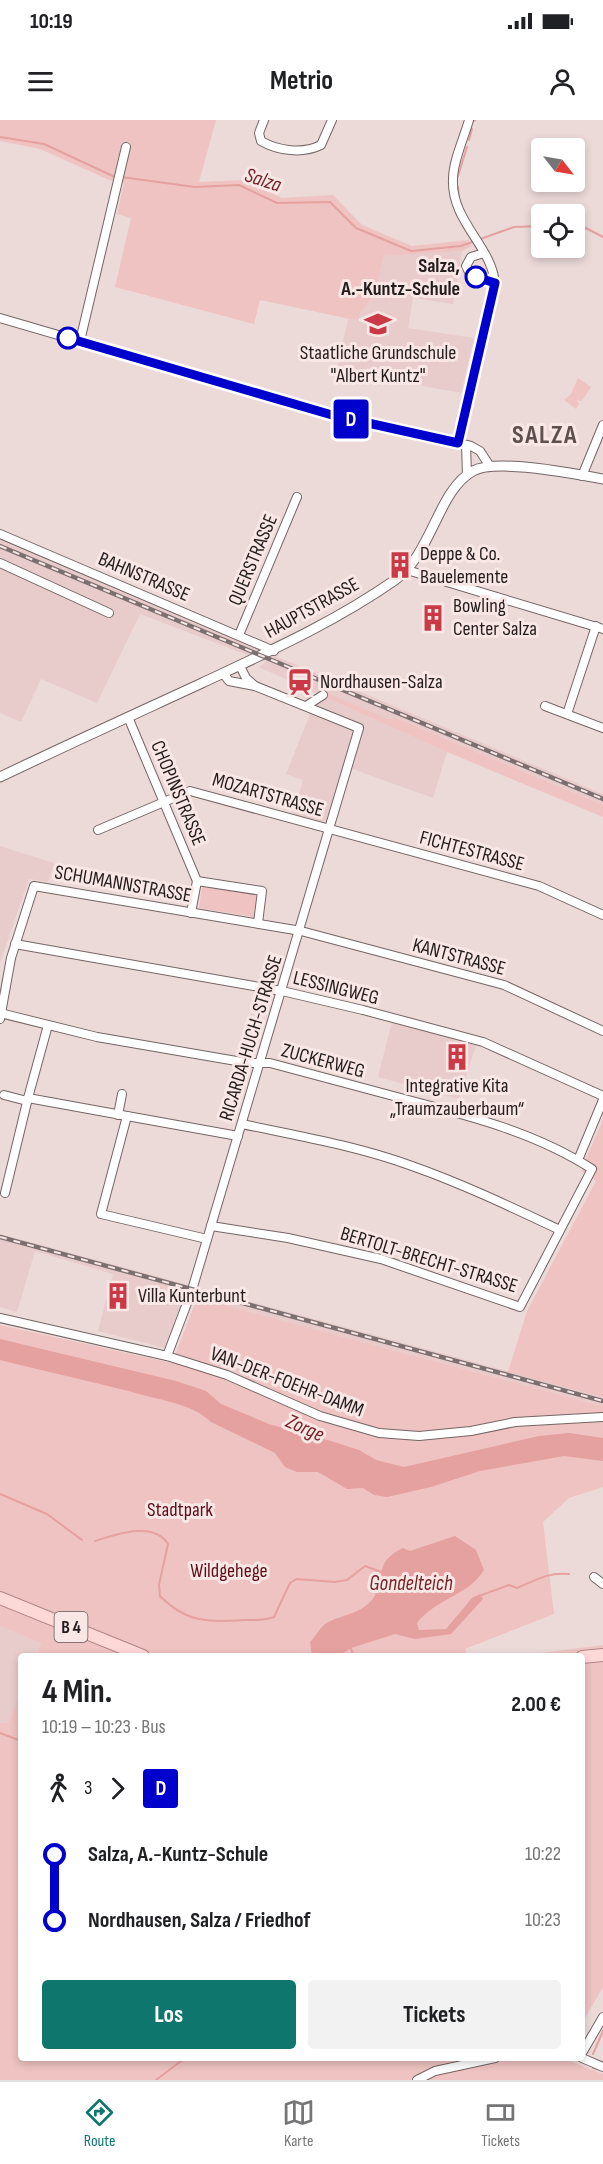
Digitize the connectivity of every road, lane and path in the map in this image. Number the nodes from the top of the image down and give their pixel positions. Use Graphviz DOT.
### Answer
graph roads {
  1 [pos="264,120"];
  2 [pos="332,120"];
  3 [pos="469,120"];
  4 [pos="126,147"];
  5 [pos="484,253"];
  6 [pos="495,283"];
  7 [pos="0,318"];
  8 [pos="80,341"];
  9 [pos="603,425"];
  10 [pos="462,444"];
  11 [pos="489,465"];
  12 [pos="467,475"];
  13 [pos="582,476"];
  14 [pos="603,479"];
  15 [pos="297,497"];
  16 [pos="0,534"];
  17 [pos="0,563"];
  18 [pos="407,570"];
  19 [pos="110,613"];
  20 [pos="599,627"];
  21 [pos="239,635"];
  22 [pos="274,651"];
  23 [pos="240,666"];
  24 [pos="223,673"];
  25 [pos="255,686"];
  26 [pos="323,695"];
  27 [pos="306,706"];
  28 [pos="545,706"];
  29 [pos="567,714"];
  30 [pos="128,717"];
  31 [pos="603,728"];
  32 [pos="0,777"];
  33 [pos="164,801"];
  34 [pos="329,829"];
  35 [pos="98,830"];
  36 [pos="197,881"];
  37 [pos="191,913"];
  38 [pos="603,915"];
  39 [pos="258,923"];
  40 [pos="301,931"];
  41 [pos="15,944"];
  42 [pos="282,991"];
  43 [pos="1,1015"];
  44 [pos="48,1025"];
  45 [pos="603,1031"];
  46 [pos="260,1063"];
  47 [pos="122,1094"];
  48 [pos="4,1095"];
  49 [pos="603,1095"];
  50 [pos="28,1099"];
  51 [pos="603,1101"];
  52 [pos="118,1115"];
  53 [pos="127,1116"];
  54 [pos="242,1124"];
  55 [pos="238,1136"];
  56 [pos="578,1160"];
  57 [pos="592,1169"];
  58 [pos="5,1193"];
  59 [pos="211,1226"];
  60 [pos="560,1230"];
  61 [pos="207,1239"];
  62 [pos="0,1318"];
  63 [pos="167,1356"];
  64 [pos="603,1417"];
  65 [pos="594,1577"];
  66 [pos="603,1584"];
  67 [pos="0,1598"];
  68 [pos="135,1653"];
  69 [pos="603,1655"];
  70 [pos="585,1657"];
  71 [pos="603,2017"];
  72 [pos="585,2048"];
  73 [pos="585,2059"];
  74 [pos="482,2061"];
  75 [pos="603,2067"];
  76 [pos="417,2080"];
  1 -- 2 [label="street"];
  3 -- 5 [label="street"];
  4 -- 8 [label="street"];
  5 -- 6 [label="street"];
  5 -- 6 [label="street"];
  6 -- 10 [label="street"];
  7 -- 8 [label="street"];
  8 -- 10 [label="street"];
  9 -- 13 [label="street"];
  10 -- 11 [label="street"];
  10 -- 12 [label="street"];
  11 -- 12 [label="street, HAUPTSTRASSE"];
  11 -- 13 [label="street"];
  12 -- 18 [label="street, HAUPTSTRASSE"];
  13 -- 14 [label="street"];
  15 -- 21 [label="street, QUERSTRASSE"];
  16 -- 21 [label="street, BAHNSTRASSE"];
  17 -- 19 [label="street"];
  18 -- 20 [label="street"];
  18 -- 22 [label="street, HAUPTSTRASSE"];
  20 -- 29 [label="street"];
  21 -- 22 [label="street, BAHNSTRASSE"];
  22 -- 23 [label="street, HAUPTSTRASSE"];
  23 -- 24 [label="street, HAUPTSTRASSE"];
  23 -- 25 [label="street"];
  24 -- 25 [label="street"];
  24 -- 30 [label="street, HAUPTSTRASSE"];
  25 -- 27 [label="street"];
  26 -- 27 [label="street"];
  27 -- 34 [label="street, RICARDA-HUCH-STRASSE"];
  28 -- 29 [label="street"];
  29 -- 31 [label="street"];
  30 -- 32 [label="street, HAUPTSTRASSE"];
  30 -- 33 [label="street, CHOPINSTRASSE"];
  33 -- 34 [label="street, MOZARTSTRASSE"];
  33 -- 35 [label="street, MOZARTSTRASSE"];
  33 -- 36 [label="street, CHOPINSTRASSE"];
  34 -- 38 [label="street, FICHTESTRASSE"];
  34 -- 40 [label="street, RICARDA-HUCH-STRASSE"];
  36 -- 37 [label="street"];
  36 -- 39 [label="street"];
  37 -- 39 [label="street, SCHUMANNSTRASSE"];
  37 -- 41 [label="street, SCHUMANNSTRASSE"];
  39 -- 40 [label="street, SCHUMANNSTRASSE"];
  40 -- 42 [label="street, RICARDA-HUCH-STRASSE"];
  40 -- 45 [label="street, KANTSTRASSE"];
  41 -- 42 [label="street, LESSINGWEG"];
  41 -- 43 [label="street, SCHUMANNSTRASSE"];
  42 -- 46 [label="street, RICARDA-HUCH-STRASSE"];
  42 -- 49 [label="street, LESSINGWEG"];
  43 -- 44 [label="street, ZUCKERWEG"];
  44 -- 46 [label="street, ZUCKERWEG"];
  44 -- 50 [label="street"];
  46 -- 54 [label="street, RICARDA-HUCH-STRASSE"];
  46 -- 56 [label="street, ZUCKERWEG"];
  47 -- 52 [label="street"];
  48 -- 50 [label="street"];
  50 -- 52 [label="street"];
  50 -- 58 [label="street"];
  51 -- 56 [label="street"];
  52 -- 53 [label="street"];
  53 -- 55 [label="street"];
  53 -- 61 [label="street"];
  54 -- 55 [label="street, RICARDA-HUCH-STRASSE"];
  54 -- 60 [label="street"];
  55 -- 59 [label="street, RICARDA-HUCH-STRASSE"];
  56 -- 57 [label="street, ZUCKERWEG"];
  57 -- 60 [label="street, BERTOLT-BRECHT-STRASSE"];
  59 -- 60 [label="street, BERTOLT-BRECHT-STRASSE"];
  59 -- 61 [label="street, RICARDA-HUCH-STRASSE"];
  61 -- 63 [label="street, RICARDA-HUCH-STRASSE"];
  62 -- 63 [label="street, VAN-DER-FOEHR-DAMM"];
  63 -- 64 [label="street, VAN-DER-FOEHR-DAMM"];
  65 -- 66 [label="street"];
  67 -- 68 [label="main road, B 4"];
  69 -- 70 [label="main road"];
  71 -- 72 [label="street"];
  73 -- 75 [label="street"];
  74 -- 76 [label="street"];
}
